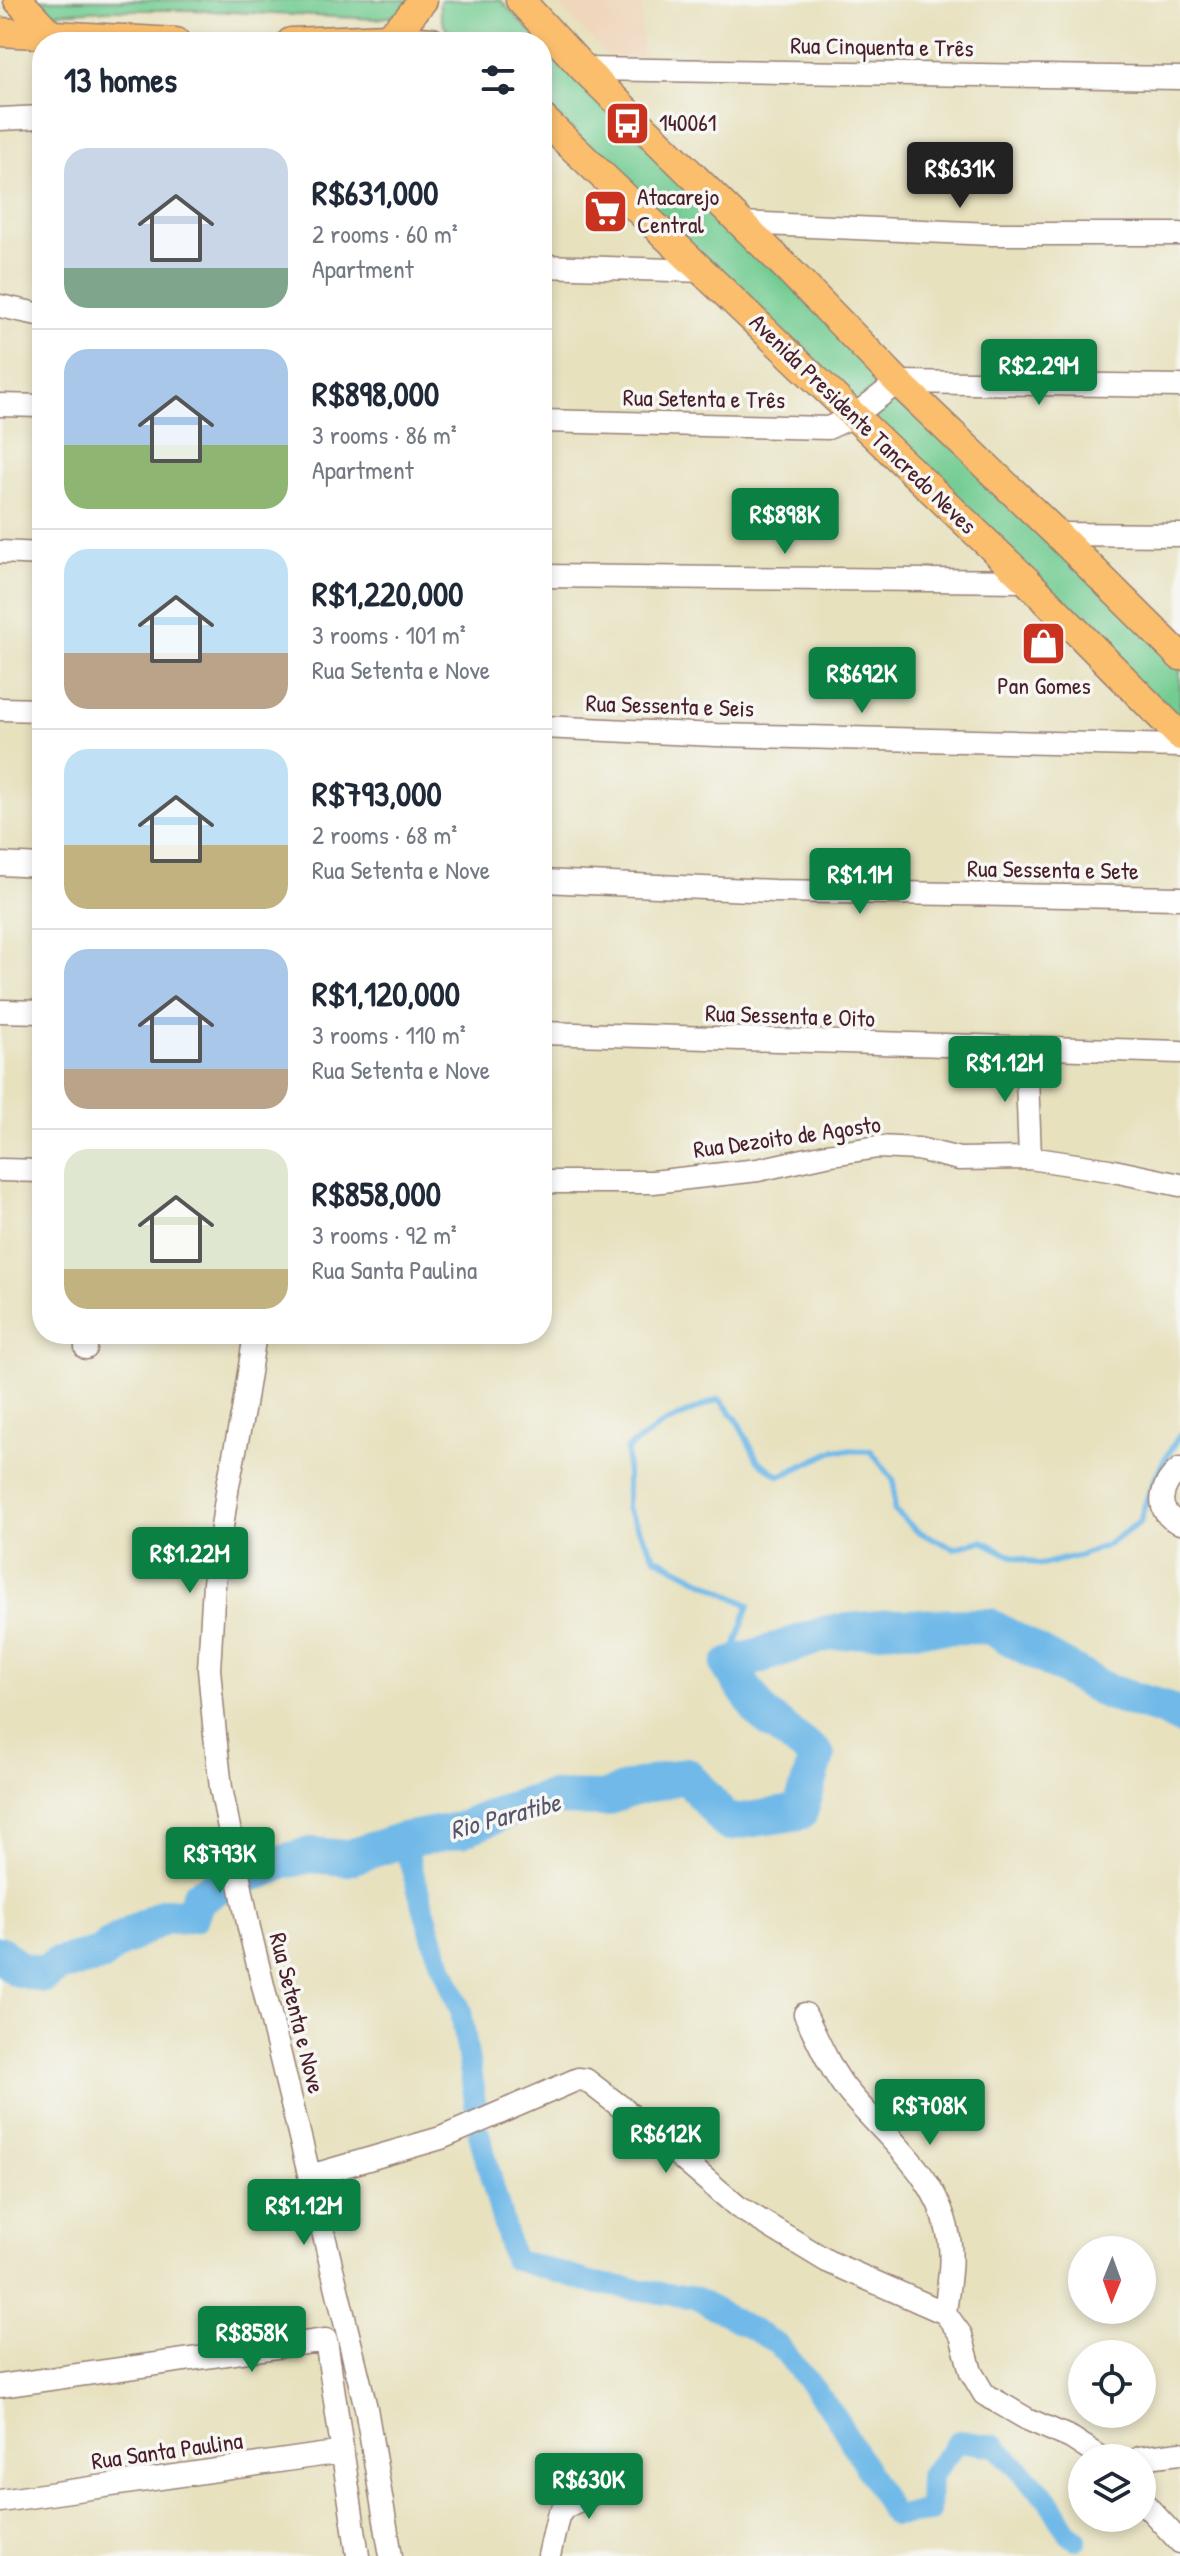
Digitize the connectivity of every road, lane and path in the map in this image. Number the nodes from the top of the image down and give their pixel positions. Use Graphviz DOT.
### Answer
graph roads {
  1 [pos="18,0"];
  2 [pos="423,0"];
  3 [pos="520,0"];
  4 [pos="0,32"];
  5 [pos="48,32"];
  6 [pos="394,32"];
  7 [pos="550,32"];
  8 [pos="32,34"];
  9 [pos="552,34"];
  10 [pos="584,69"];
  11 [pos="1180,78"];
  12 [pos="32,117"];
  13 [pos="0,119"];
  14 [pos="552,127"];
  15 [pos="740,223"];
  16 [pos="1180,234"];
  17 [pos="552,266"];
  18 [pos="704,271"];
  19 [pos="0,306"];
  20 [pos="32,313"];
  21 [pos="898,382"];
  22 [pos="1180,386"];
  23 [pos="0,405"];
  24 [pos="32,406"];
  25 [pos="854,416"];
  26 [pos="552,421"];
  27 [pos="1057,534"];
  28 [pos="1180,535"];
  29 [pos="0,552"];
  30 [pos="32,554"];
  31 [pos="552,576"];
  32 [pos="1027,581"];
  33 [pos="1180,656"];
  34 [pos="0,709"];
  35 [pos="32,710"];
  36 [pos="552,727"];
  37 [pos="1180,736"];
  38 [pos="1180,746"];
  39 [pos="0,864"];
  40 [pos="32,866"];
  41 [pos="552,881"];
  42 [pos="1180,898"];
  43 [pos="0,1011"];
  44 [pos="32,1012"];
  45 [pos="552,1033"];
  46 [pos="1026,1049"];
  47 [pos="1180,1052"];
  48 [pos="1030,1158"];
  49 [pos="0,1170"];
  50 [pos="32,1171"];
  51 [pos="552,1182"];
  52 [pos="1180,1185"];
  53 [pos="253,1344"];
  54 [pos="1180,1469"];
  55 [pos="1180,1523"];
  56 [pos="805,2014"];
  57 [pos="310,2176"];
  58 [pos="945,2313"];
  59 [pos="337,2337"];
  60 [pos="0,2386"];
  61 [pos="1080,2444"];
  62 [pos="342,2452"];
  63 [pos="1180,2453"];
  64 [pos="1156,2456"];
  65 [pos="619,2481"];
  66 [pos="0,2501"];
  67 [pos="1156,2516"];
  68 [pos="1180,2542"];
  69 [pos="358,2556"];
  70 [pos="391,2556"];
  71 [pos="549,2556"];
  1 -- 5 [label="main road"];
  2 -- 6 [label="main road"];
  3 -- 7 [label="main road"];
  4 -- 8 [label="main road"];
  9 -- 10 [label="main road"];
  10 -- 11 [label="street, Rua Cinquenta e Três"];
  10 -- 15 [label="main road"];
  12 -- 13 [label="street"];
  14 -- 18 [label="main road, Avenida Presidente Tancredo Neves"];
  15 -- 16 [label="street"];
  15 -- 21 [label="main road"];
  17 -- 18 [label="street"];
  18 -- 25 [label="main road, Avenida Presidente Tancredo Neves"];
  19 -- 20 [label="street"];
  21 -- 22 [label="street"];
  21 -- 25 [label="street, Rua Setenta e Três"];
  21 -- 27 [label="main road"];
  23 -- 24 [label="street"];
  25 -- 26 [label="street, Rua Setenta e Três"];
  25 -- 32 [label="main road, Avenida Presidente Tancredo Neves"];
  27 -- 28 [label="street"];
  27 -- 33 [label="main road"];
  29 -- 30 [label="street"];
  31 -- 32 [label="street"];
  32 -- 37 [label="main road, Avenida Presidente Tancredo Neves"];
  34 -- 35 [label="street"];
  36 -- 38 [label="street, Rua Sessenta e Seis"];
  39 -- 40 [label="street"];
  41 -- 42 [label="street, Rua Sessenta e Sete"];
  43 -- 44 [label="street"];
  45 -- 46 [label="street, Rua Sessenta e Oito"];
  46 -- 47 [label="street, Rua Sessenta e Oito"];
  46 -- 48 [label="street"];
  48 -- 51 [label="street, Rua Dezoito de Agosto"];
  48 -- 52 [label="street, Rua Dezoito de Agosto"];
  49 -- 50 [label="street"];
  53 -- 57 [label="street, Rua Setenta e Nove"];
  54 -- 55 [label="street"];
  56 -- 58 [label="street"];
  57 -- 58 [label="street"];
  57 -- 59 [label="street, Rua Setenta e Nove"];
  58 -- 61 [label="street"];
  59 -- 60 [label="street"];
  59 -- 62 [label="street"];
  59 -- 70 [label="street, Rua Setenta e Nove"];
  62 -- 66 [label="street, Rua Santa Paulina"];
  62 -- 69 [label="street"];
  63 -- 64 [label="street"];
  65 -- 71 [label="street"];
  67 -- 68 [label="street"];
}
